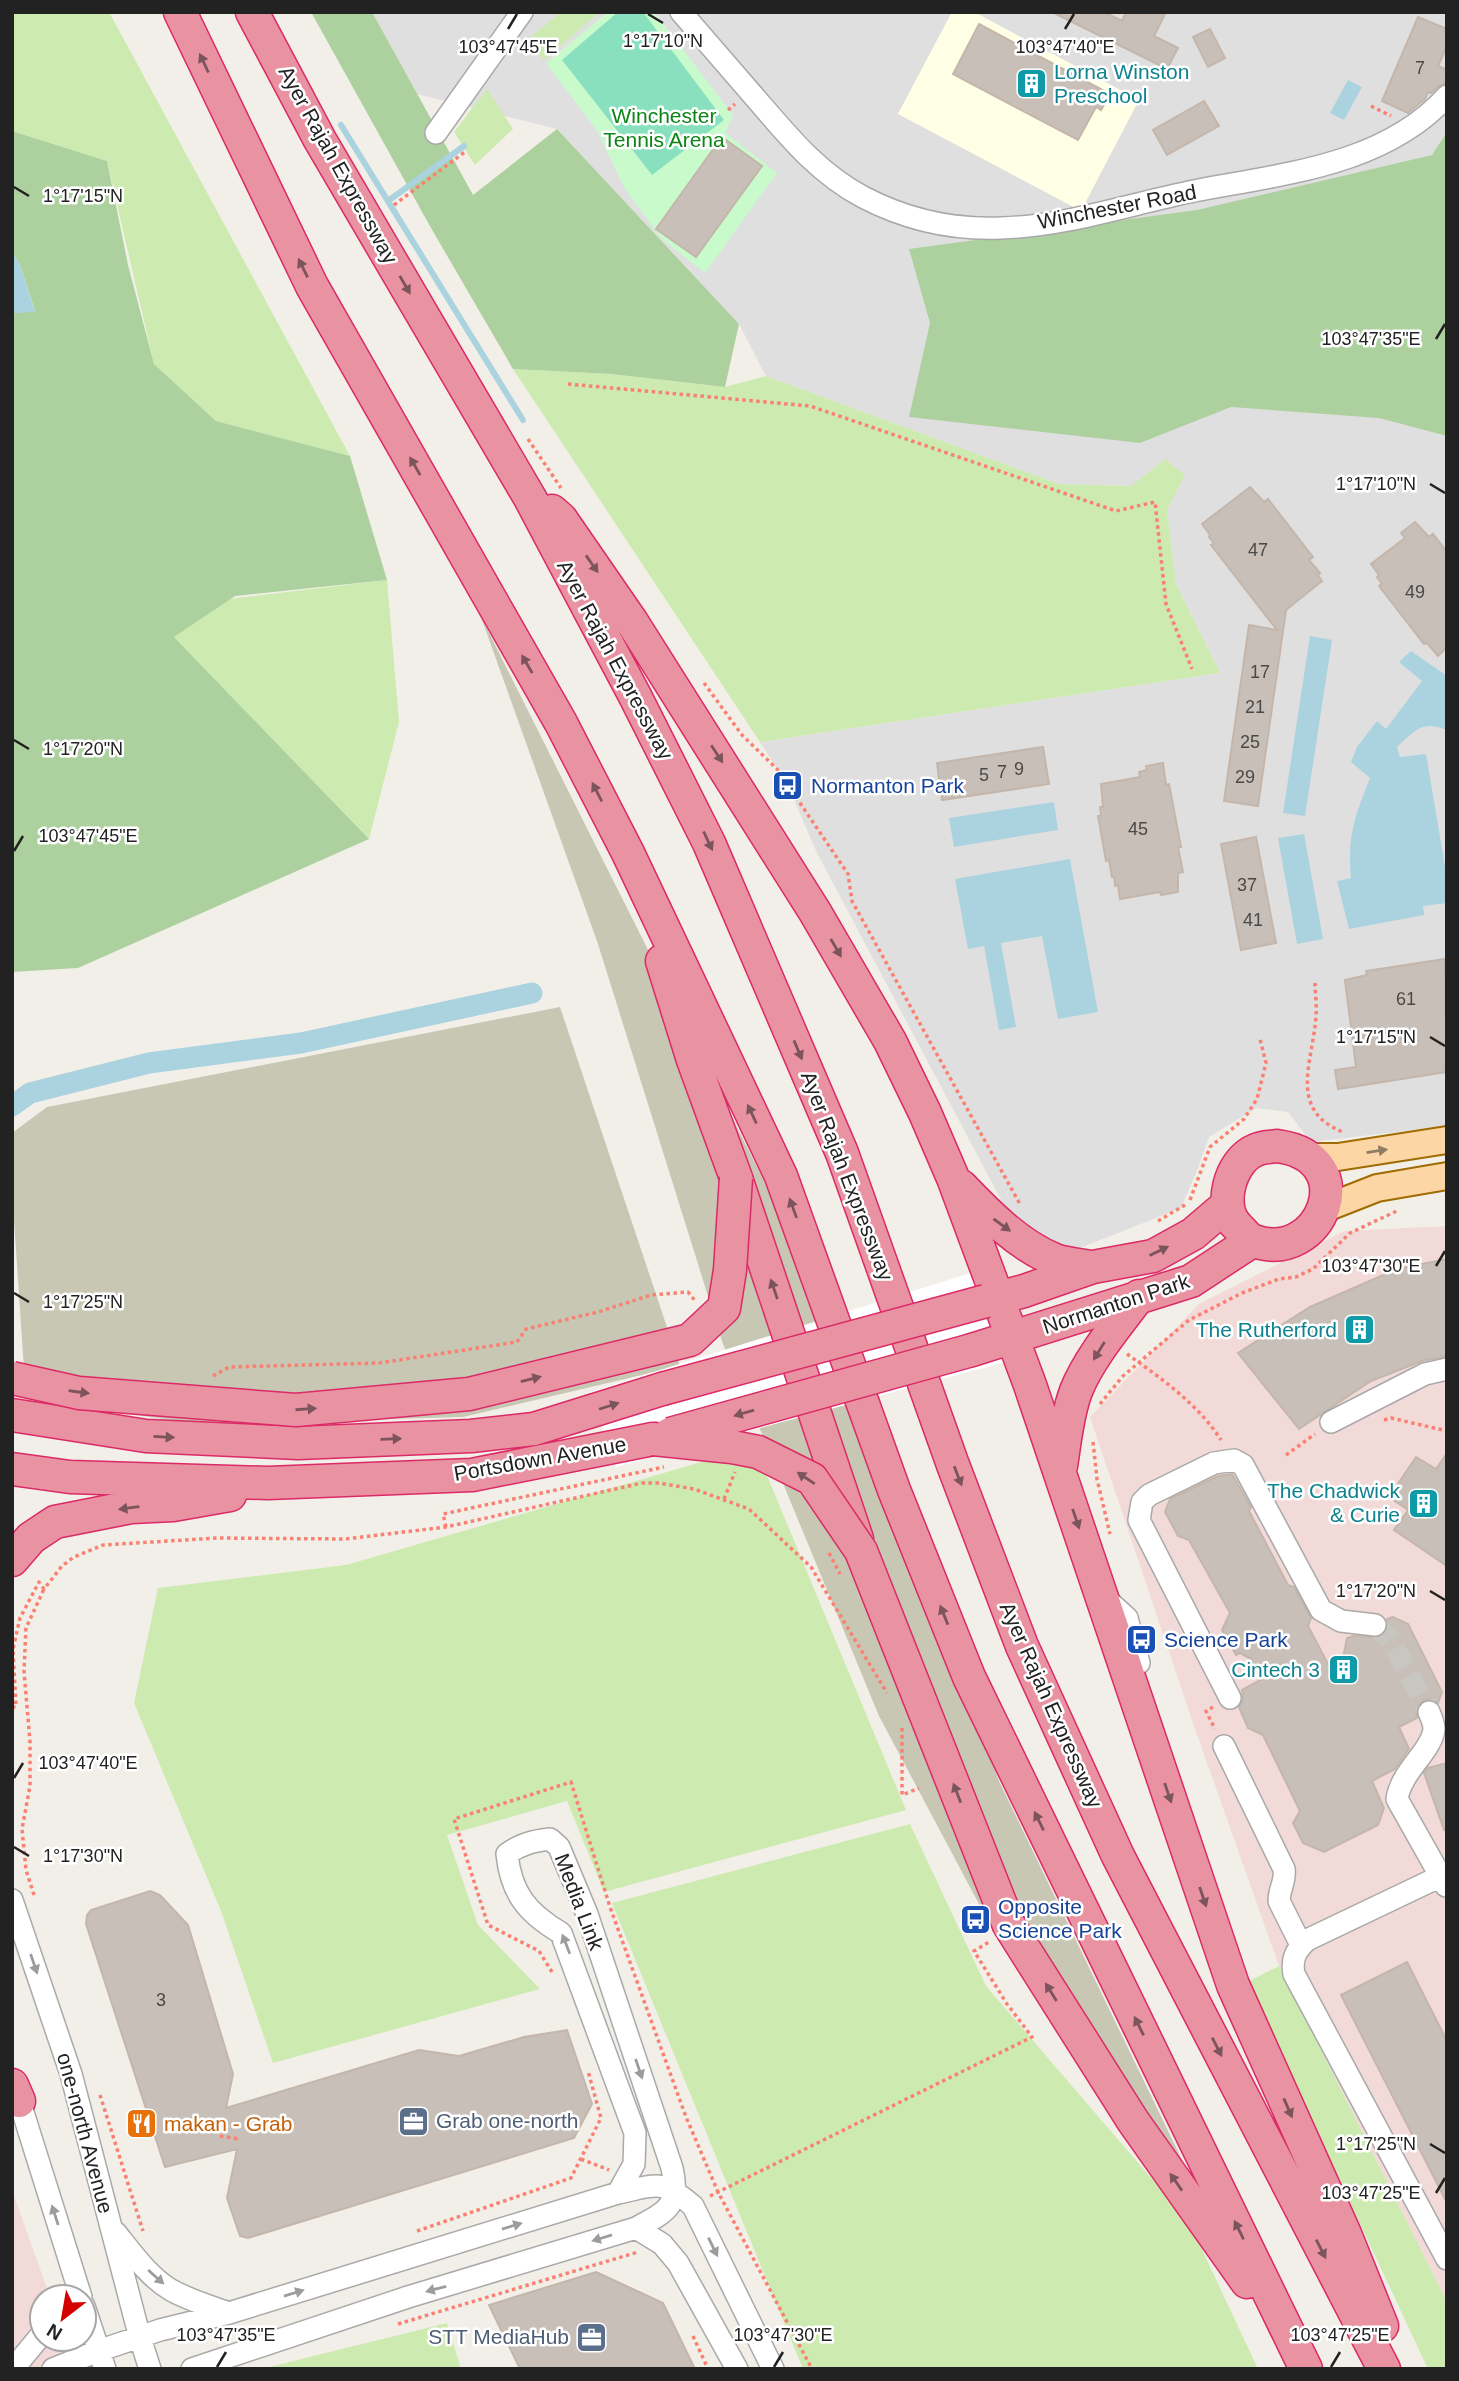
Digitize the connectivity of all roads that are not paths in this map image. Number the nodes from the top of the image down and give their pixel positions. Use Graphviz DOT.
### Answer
graph roads {
  1 [pos="180,12"];
  2 [pos="252,12"];
  3 [pos="522,12"];
  4 [pos="681,12"];
  5 [pos="1447,96"];
  6 [pos="436,133"];
  7 [pos="530,498"];
  8 [pos="628,853"];
  9 [pos="1447,1140"];
  10 [pos="1309,1157"];
  11 [pos="1447,1176"];
  12 [pos="736,1178"];
  13 [pos="953,1178"];
  14 [pos="1227,1205"];
  15 [pos="1325,1208"];
  16 [pos="1252,1241"];
  17 [pos="1093,1267"];
  18 [pos="1139,1296"];
  19 [pos="991,1300"];
  20 [pos="714,1310"];
  21 [pos="1007,1340"];
  22 [pos="795,1354"];
  23 [pos="1447,1369"];
  24 [pos="12,1378"];
  25 [pos="662,1389"];
  26 [pos="810,1394"];
  27 [pos="21,1412"];
  28 [pos="1331,1422"];
  29 [pos="653,1439"];
  30 [pos="12,1469"];
  31 [pos="1060,1473"];
  32 [pos="268,1483"];
  33 [pos="862,1551"];
  34 [pos="12,1560"];
  35 [pos="1375,1625"];
  36 [pos="1230,1698"];
  37 [pos="1429,1712"];
  38 [pos="1224,1746"];
  39 [pos="1443,1882"];
  40 [pos="12,1900"];
  41 [pos="1301,1945"];
  42 [pos="15,2088"];
  43 [pos="622,2185"];
  44 [pos="676,2191"];
  45 [pos="110,2226"];
  46 [pos="636,2228"];
  47 [pos="1447,2259"];
  48 [pos="71,2283"];
  49 [pos="229,2313"];
  50 [pos="140,2338"];
  51 [pos="28,2351"];
  52 [pos="244,2352"];
  53 [pos="102,2360"];
  54 [pos="1303,2363"];
  55 [pos="13,2369"];
  56 [pos="53,2369"];
  57 [pos="150,2369"];
  58 [pos="192,2369"];
  59 [pos="220,2369"];
  60 [pos="737,2369"];
  61 [pos="773,2369"];
  62 [pos="1384,2369"];
  63 [pos="1399,2369"];
  8 -- 1 [label="highway, one-way"];
  2 -- 7 [label="highway, Ayer Rajah Expressway, one-way"];
  3 -- 6 [label="street"];
  4 -- 5 [label="street, Winchester Road"];
  7 -- 13 [label="highway, one-way"];
  7 -- 62 [label="highway, Ayer Rajah Expressway, one-way"];
  8 -- 12 [label="highway"];
  54 -- 8 [label="highway, one-way"];
  10 -- 9 [label="main road, one-way"];
  10 -- 14 [label="highway"];
  10 -- 15 [label="highway"];
  11 -- 15 [label="main road"];
  12 -- 20 [label="highway, bridge"];
  22 -- 12 [label="highway, one-way, bridge"];
  13 -- 17 [label="highway, one-way"];
  13 -- 19 [label="highway"];
  14 -- 16 [label="highway"];
  17 -- 14 [label="highway, Normanton Park, one-way"];
  15 -- 16 [label="highway"];
  16 -- 18 [label="highway, Normanton Park"];
  17 -- 19 [label="highway, Normanton Park"];
  18 -- 21 [label="highway, Normanton Park"];
  18 -- 31 [label="highway, one-way"];
  19 -- 21 [label="highway"];
  19 -- 22 [label="highway, Portsdown Avenue, bridge"];
  24 -- 20 [label="highway, one-way, bridge"];
  20 -- 25 [label="highway, bridge"];
  21 -- 26 [label="highway, Portsdown Avenue, bridge"];
  21 -- 31 [label="highway"];
  22 -- 25 [label="highway, Portsdown Avenue, bridge"];
  22 -- 26 [label="highway"];
  23 -- 28 [label="street"];
  27 -- 25 [label="highway, Portsdown Avenue, one-way"];
  26 -- 29 [label="highway, Portsdown Avenue, one-way, bridge"];
  26 -- 33 [label="highway, bridge"];
  29 -- 32 [label="highway, Portsdown Avenue"];
  33 -- 29 [label="highway, one-way, bridge"];
  30 -- 32 [label="highway, Portsdown Avenue"];
  31 -- 63 [label="highway, one-way"];
  32 -- 34 [label="highway, one-way"];
  54 -- 33 [label="highway, one-way, bridge"];
  35 -- 36 [label="street"];
  37 -- 39 [label="street"];
  38 -- 41 [label="street"];
  39 -- 41 [label="street"];
  40 -- 45 [label="street, one-north Avenue, one-way"];
  41 -- 47 [label="street"];
  48 -- 42 [label="street, one-way"];
  43 -- 44 [label="street"];
  43 -- 44 [label="street, Media Link, one-way"];
  49 -- 43 [label="street, one-way"];
  44 -- 46 [label="street"];
  44 -- 61 [label="street, one-way"];
  45 -- 49 [label="street, one-way"];
  45 -- 50 [label="street, one-north Avenue"];
  46 -- 52 [label="street, one-way"];
  46 -- 60 [label="street"];
  49 -- 50 [label="street"];
  50 -- 53 [label="street"];
  50 -- 57 [label="street, one-north Avenue"];
  51 -- 55 [label="street"];
  52 -- 58 [label="street"];
  52 -- 59 [label="street"];
  53 -- 56 [label="street"];
}
